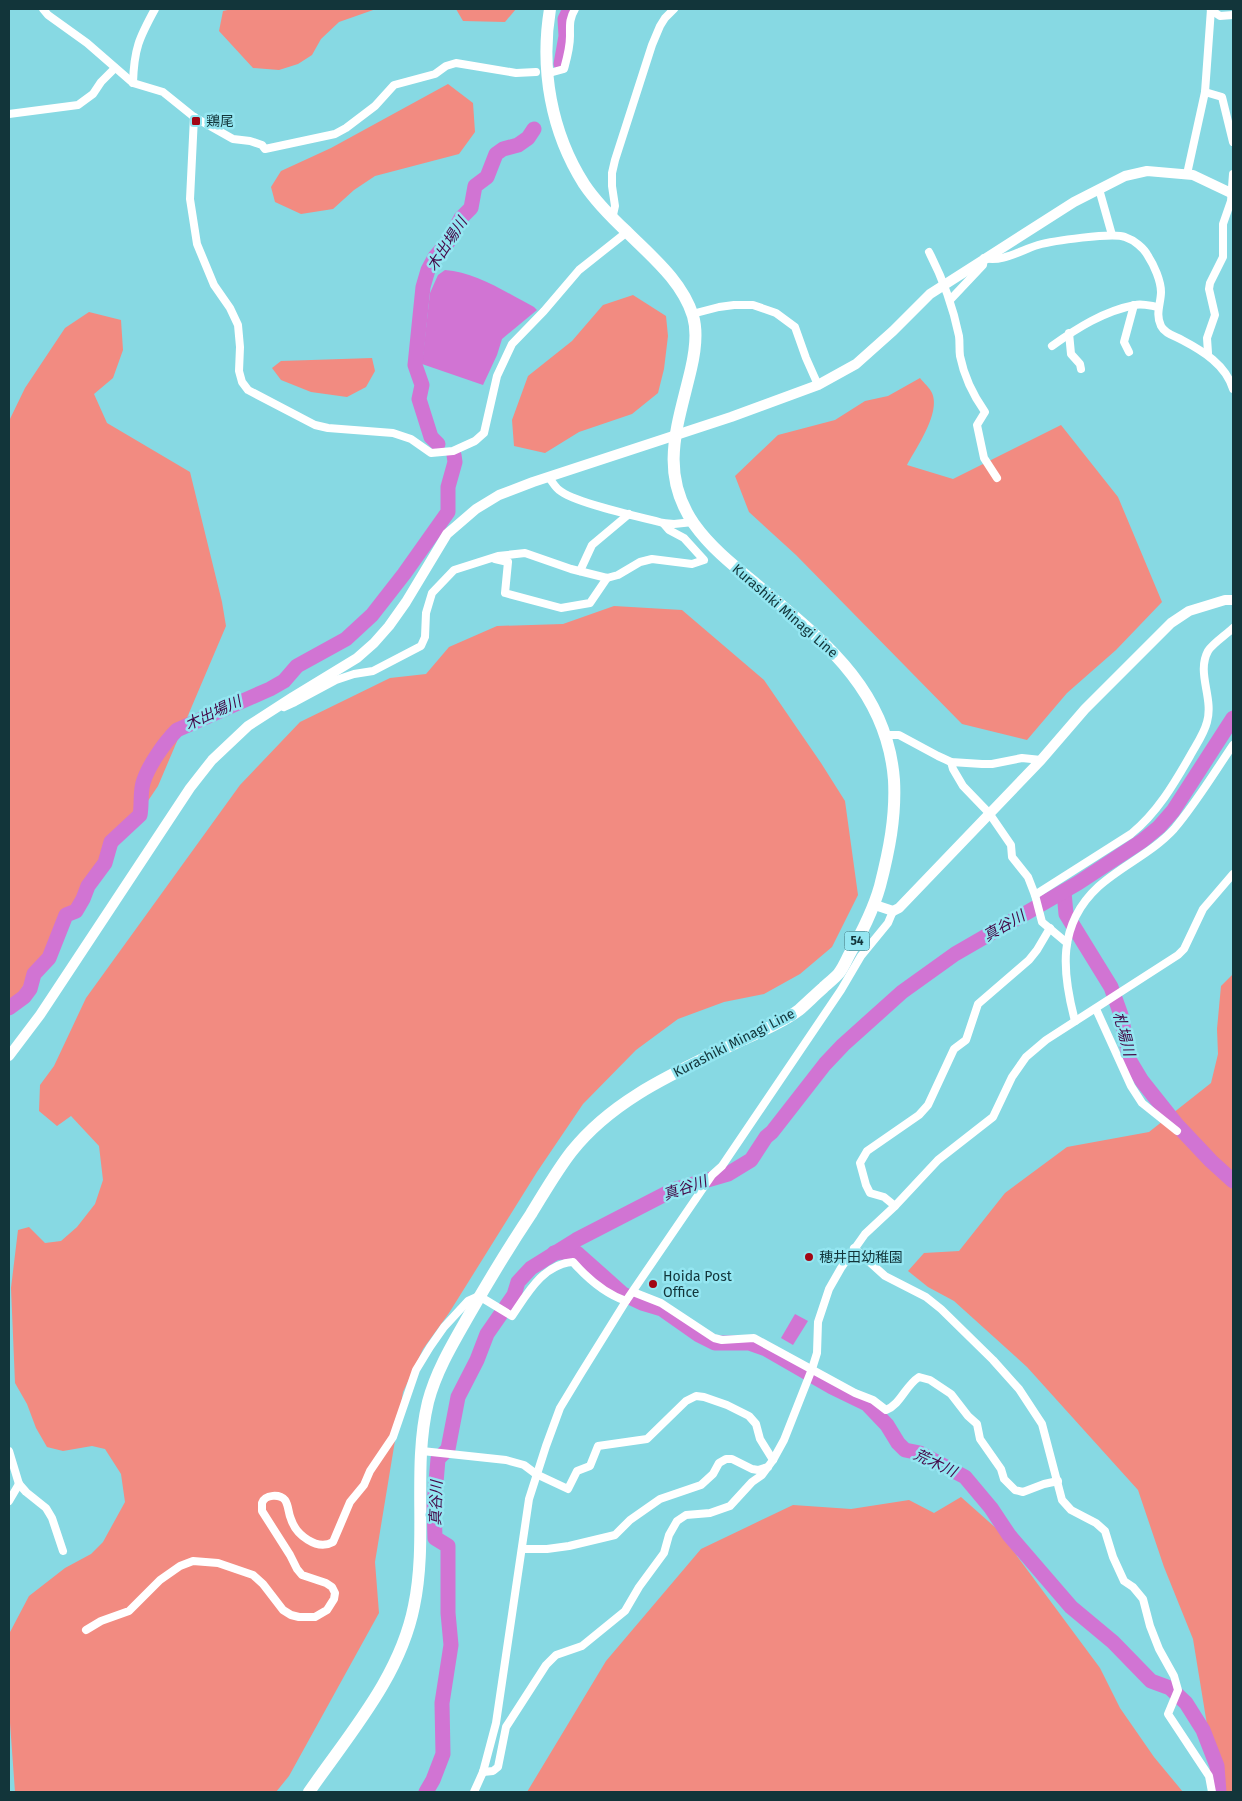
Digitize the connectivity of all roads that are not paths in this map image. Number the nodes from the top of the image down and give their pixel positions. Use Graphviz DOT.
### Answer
graph roads {
  1 [pos="43,9"];
  2 [pos="155,9"];
  3 [pos="550,9"];
  4 [pos="575,9"];
  5 [pos="674,9"];
  6 [pos="1211,10"];
  7 [pos="1233,15"];
  8 [pos="115,68"];
  9 [pos="536,72"];
  10 [pos="553,72"];
  11 [pos="133,83"];
  12 [pos="1205,92"];
  13 [pos="9,114"];
  14 [pos="194,117"];
  15 [pos="1233,142"];
  16 [pos="1187,174"];
  17 [pos="1233,174"];
  18 [pos="1099,189"];
  19 [pos="1232,192"];
  20 [pos="609,215"];
  21 [pos="627,232"];
  22 [pos="1112,235"];
  23 [pos="929,252"];
  24 [pos="984,258"];
  25 [pos="950,300"];
  26 [pos="1134,305"];
  27 [pos="1158,307"];
  28 [pos="692,314"];
  29 [pos="1070,333"];
  30 [pos="1052,346"];
  31 [pos="1129,352"];
  32 [pos="1208,353"];
  33 [pos="1082,369"];
  34 [pos="818,385"];
  35 [pos="1233,389"];
  36 [pos="549,478"];
  37 [pos="998,478"];
  38 [pos="629,514"];
  39 [pos="693,522"];
  40 [pos="663,523"];
  41 [pos="492,558"];
  42 [pos="580,571"];
  43 [pos="607,578"];
  44 [pos="1233,600"];
  45 [pos="1233,628"];
  46 [pos="270,712"];
  47 [pos="885,735"];
  48 [pos="1233,745"];
  49 [pos="1041,760"];
  50 [pos="951,762"];
  51 [pos="989,813"];
  52 [pos="1233,874"];
  53 [pos="1035,895"];
  54 [pos="874,905"];
  55 [pos="892,911"];
  56 [pos="1050,928"];
  57 [pos="1066,943"];
  58 [pos="1096,1008"];
  59 [pos="1075,1021"];
  60 [pos="9,1056"];
  61 [pos="1177,1131"];
  62 [pos="895,1206"];
  63 [pos="854,1248"];
  64 [pos="630,1297"];
  65 [pos="484,1299"];
  66 [pos="811,1373"];
  67 [pos="9,1451"];
  68 [pos="426,1451"];
  69 [pos="773,1460"];
  70 [pos="768,1467"];
  71 [pos="536,1474"];
  72 [pos="1058,1481"];
  73 [pos="19,1484"];
  74 [pos="9,1501"];
  75 [pos="522,1549"];
  76 [pos="63,1551"];
  77 [pos="86,1630"];
  78 [pos="484,1772"];
  79 [pos="309,1792"];
  80 [pos="474,1792"];
  81 [pos="1212,1792"];
  1 -- 8 [label="street"];
  2 -- 11 [label="street"];
  3 -- 20 [label="main road, Kurashiki Minagi Line / 54"];
  4 -- 10 [label="street"];
  5 -- 20 [label="street"];
  6 -- 7 [label="street"];
  6 -- 12 [label="street"];
  8 -- 11 [label="street"];
  8 -- 13 [label="street"];
  9 -- 14 [label="street"];
  11 -- 14 [label="street"];
  12 -- 15 [label="street"];
  12 -- 16 [label="street"];
  14 -- 21 [label="street"];
  16 -- 18 [label="street"];
  16 -- 19 [label="street"];
  17 -- 19 [label="street"];
  18 -- 22 [label="street"];
  18 -- 24 [label="street"];
  19 -- 32 [label="street"];
  20 -- 21 [label="main road, Kurashiki Minagi Line / 54"];
  21 -- 28 [label="main road, Kurashiki Minagi Line / 54"];
  22 -- 24 [label="street"];
  22 -- 27 [label="street"];
  23 -- 25 [label="street"];
  24 -- 25 [label="street"];
  24 -- 34 [label="street"];
  25 -- 37 [label="street"];
  26 -- 27 [label="street"];
  26 -- 29 [label="street"];
  26 -- 31 [label="street"];
  27 -- 32 [label="street"];
  28 -- 34 [label="street"];
  28 -- 39 [label="main road, Kurashiki Minagi Line / 54"];
  29 -- 30 [label="street"];
  29 -- 33 [label="street"];
  32 -- 35 [label="street"];
  34 -- 36 [label="street"];
  36 -- 38 [label="street"];
  36 -- 46 [label="street"];
  38 -- 40 [label="street"];
  38 -- 42 [label="street"];
  39 -- 40 [label="street"];
  39 -- 47 [label="main road, Kurashiki Minagi Line / 54"];
  40 -- 43 [label="street"];
  41 -- 42 [label="street"];
  41 -- 43 [label="street"];
  41 -- 46 [label="street"];
  42 -- 43 [label="street"];
  44 -- 49 [label="street"];
  45 -- 53 [label="street"];
  46 -- 60 [label="street"];
  47 -- 50 [label="street"];
  47 -- 54 [label="main road, Kurashiki Minagi Line / 54"];
  48 -- 57 [label="street"];
  49 -- 50 [label="street"];
  49 -- 51 [label="street"];
  50 -- 51 [label="street"];
  51 -- 53 [label="street"];
  51 -- 55 [label="street"];
  52 -- 58 [label="street"];
  53 -- 56 [label="street"];
  54 -- 55 [label="street"];
  54 -- 65 [label="main road, Kurashiki Minagi Line / 54"];
  55 -- 64 [label="street"];
  56 -- 57 [label="street"];
  56 -- 62 [label="street"];
  57 -- 59 [label="street"];
  58 -- 59 [label="street"];
  58 -- 61 [label="street"];
  59 -- 62 [label="street"];
  62 -- 63 [label="street"];
  63 -- 66 [label="street"];
  63 -- 72 [label="street"];
  64 -- 65 [label="street"];
  64 -- 66 [label="street"];
  64 -- 71 [label="street"];
  65 -- 68 [label="main road, Kurashiki Minagi Line / 54"];
  65 -- 77 [label="street"];
  66 -- 69 [label="street"];
  66 -- 72 [label="street"];
  67 -- 73 [label="street"];
  68 -- 71 [label="street"];
  68 -- 79 [label="main road, Kurashiki Minagi Line / 54"];
  69 -- 70 [label="street"];
  69 -- 71 [label="street"];
  70 -- 75 [label="street"];
  70 -- 78 [label="street"];
  71 -- 75 [label="street"];
  72 -- 81 [label="street"];
  73 -- 74 [label="street"];
  73 -- 76 [label="street"];
  75 -- 78 [label="street"];
  78 -- 80 [label="street"];
}
